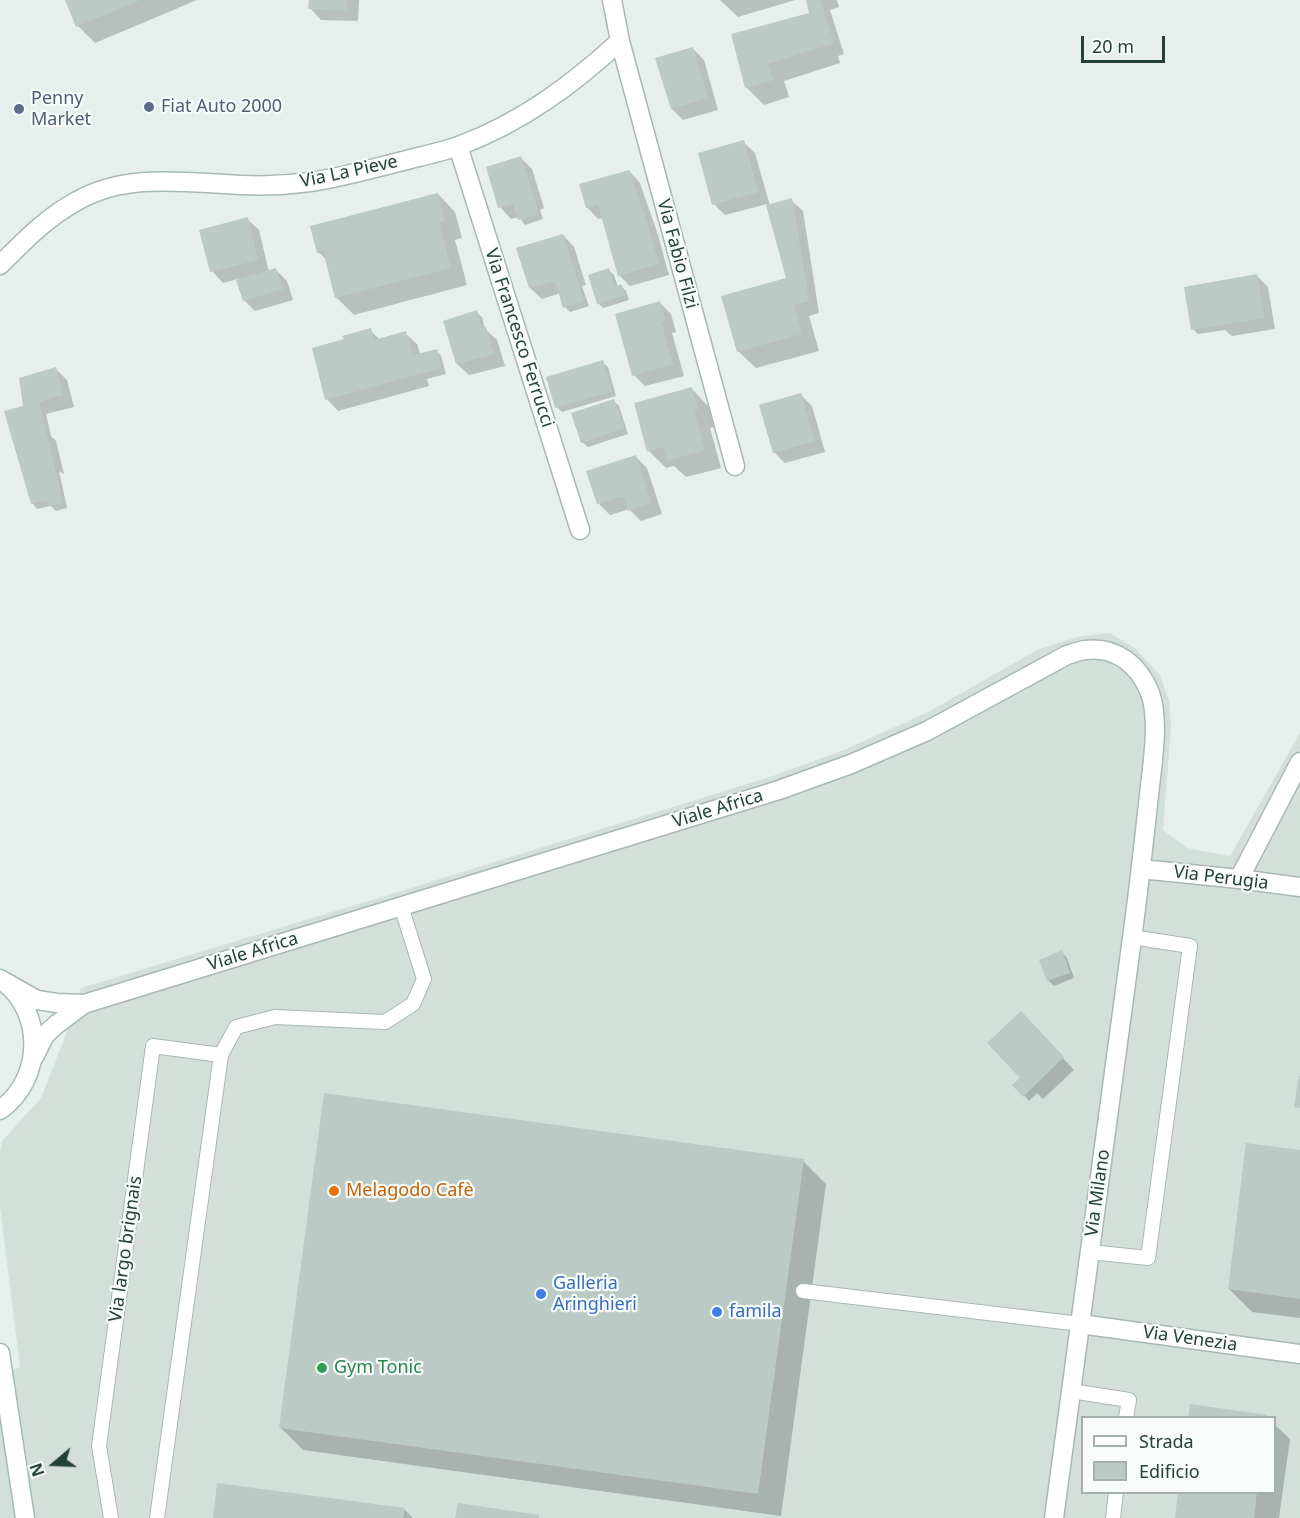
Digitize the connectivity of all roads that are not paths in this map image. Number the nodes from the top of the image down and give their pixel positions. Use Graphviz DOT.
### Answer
graph roads {
  1 [pos="612,0"];
  2 [pos="620,41"];
  3 [pos="458,146"];
  4 [pos="0,265"];
  5 [pos="735,466"];
  6 [pos="580,530"];
  7 [pos="1300,762"];
  8 [pos="1141,869"];
  9 [pos="1239,879"];
  10 [pos="1300,887"];
  11 [pos="401,906"];
  12 [pos="1132,937"];
  13 [pos="2,981"];
  14 [pos="84,1004"];
  15 [pos="220,1055"];
  16 [pos="34,1057"];
  17 [pos="1,1110"];
  18 [pos="1090,1252"];
  19 [pos="803,1291"];
  20 [pos="1080,1324"];
  21 [pos="0,1353"];
  22 [pos="1300,1354"];
  23 [pos="1071,1391"];
  24 [pos="1126,1416"];
  25 [pos="1116,1494"];
  26 [pos="25,1518"];
  27 [pos="111,1518"];
  28 [pos="157,1518"];
  29 [pos="1054,1518"];
  30 [pos="1113,1518"];
  1 -- 2 [label="street, Via Fabio Filzi"];
  2 -- 3 [label="street, Via La Pieve"];
  2 -- 5 [label="street, Via Fabio Filzi"];
  3 -- 4 [label="street, Via La Pieve"];
  3 -- 6 [label="street, Via Francesco Ferrucci"];
  7 -- 9 [label="street"];
  8 -- 9 [label="street, Via Perugia"];
  8 -- 11 [label="street, Viale Africa"];
  8 -- 12 [label="street, Via Milano"];
  9 -- 10 [label="street, Via Perugia"];
  11 -- 14 [label="street, Viale Africa"];
  11 -- 15 [label="lane"];
  12 -- 18 [label="street, Via Milano"];
  12 -- 18 [label="lane"];
  13 -- 14 [label="street, Viale Africa"];
  13 -- 16 [label="street"];
  14 -- 16 [label="street, Viale Africa"];
  15 -- 27 [label="lane, Via largo brignais"];
  15 -- 28 [label="lane"];
  16 -- 17 [label="street, Viale Africa"];
  18 -- 20 [label="street, Via Milano"];
  19 -- 20 [label="lane"];
  20 -- 22 [label="street, Via Venezia"];
  20 -- 23 [label="street, Via Milano"];
  21 -- 26 [label="street"];
  23 -- 24 [label="lane"];
  23 -- 29 [label="street, Via Milano"];
  25 -- 30 [label="lane"];
}
